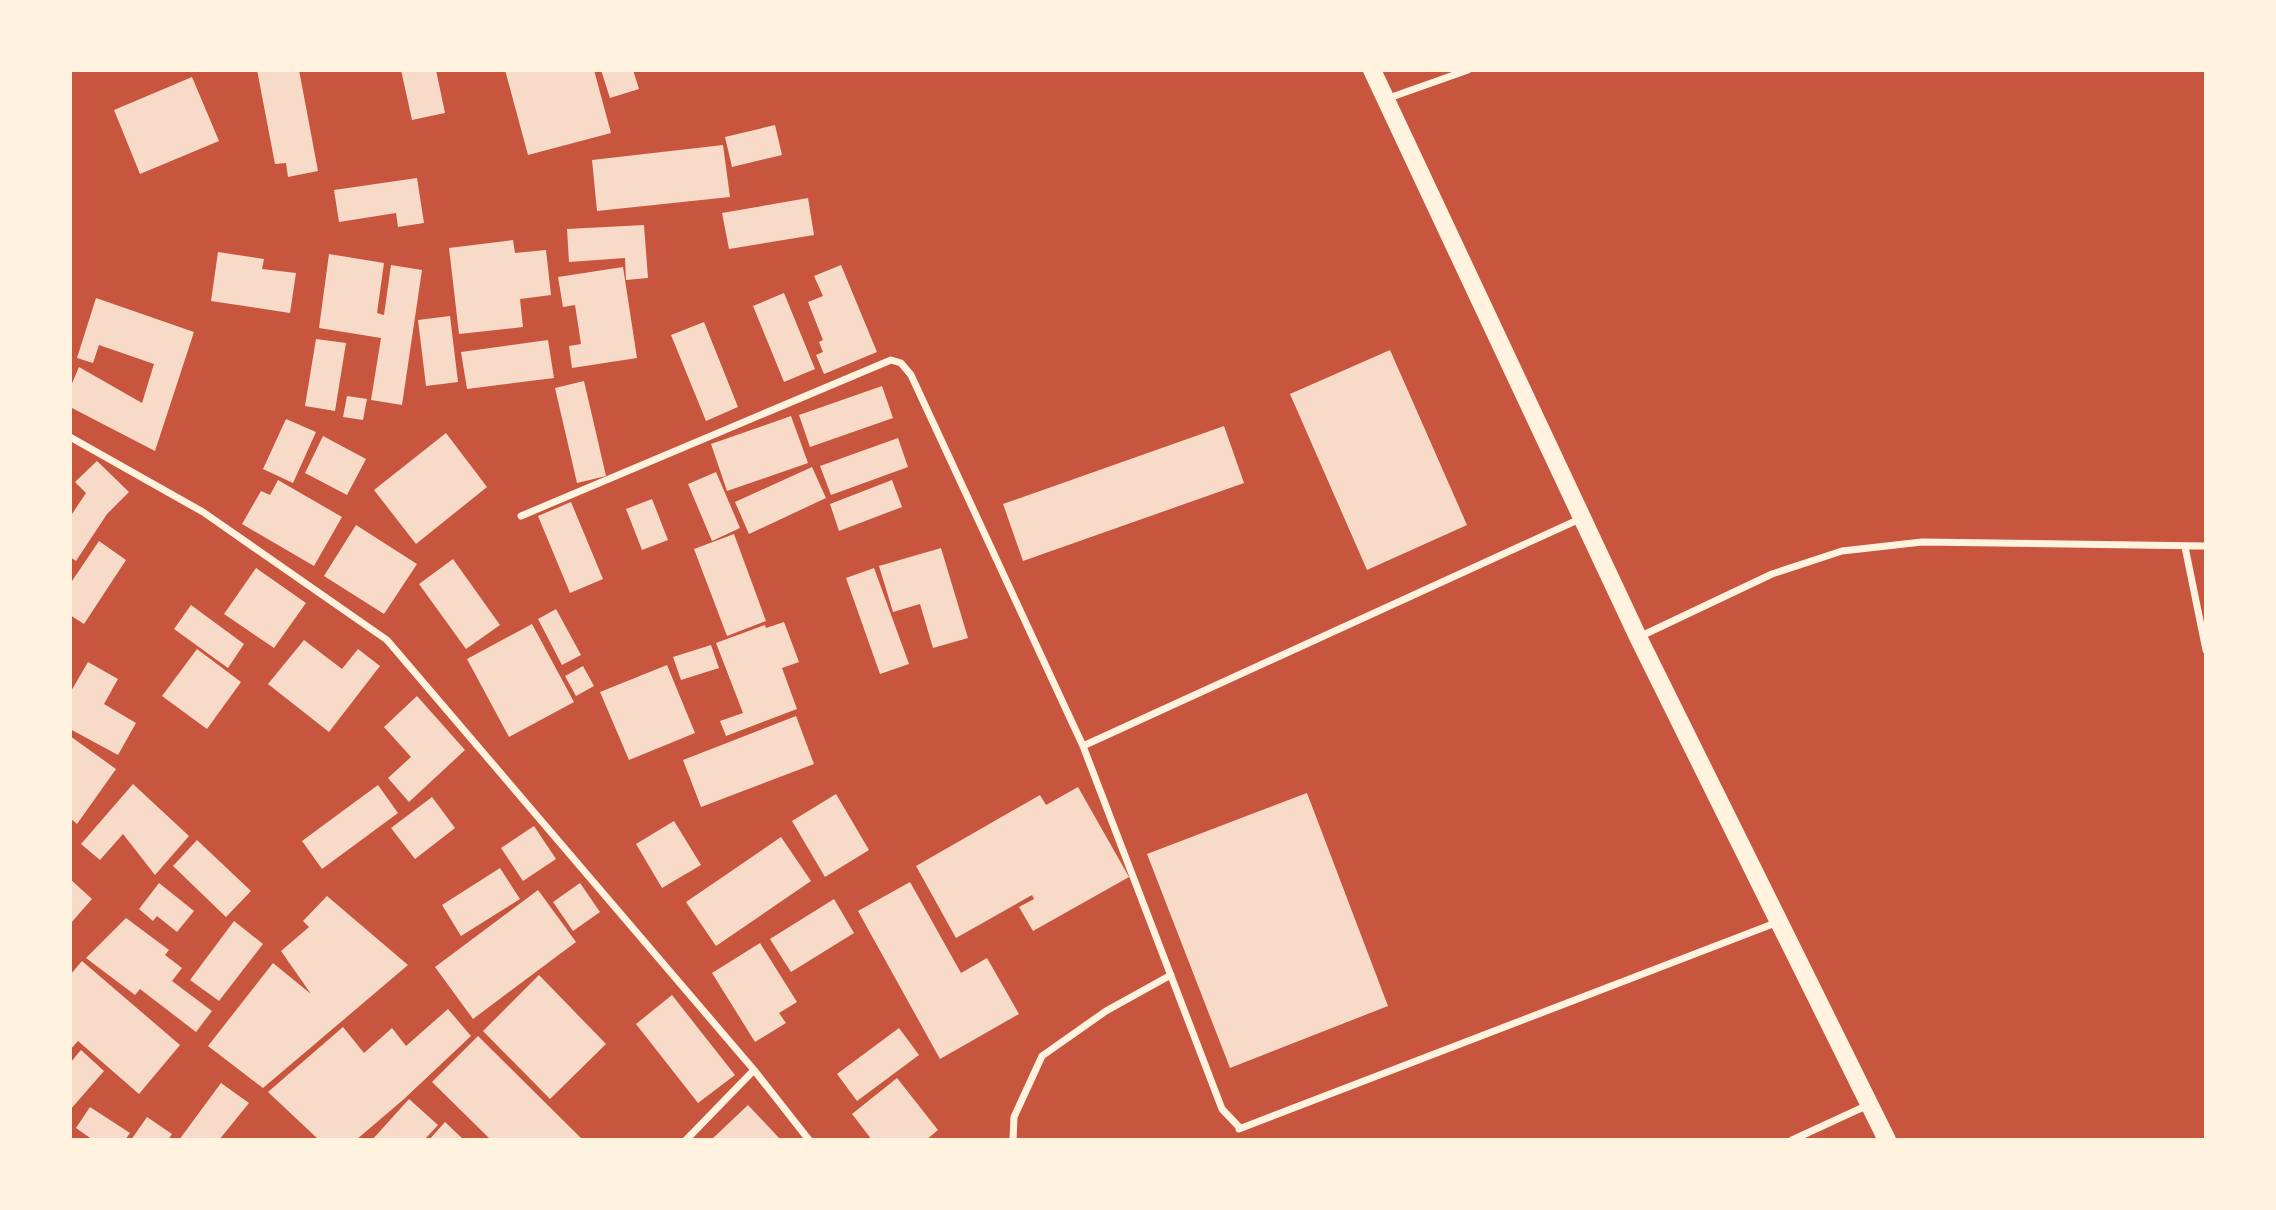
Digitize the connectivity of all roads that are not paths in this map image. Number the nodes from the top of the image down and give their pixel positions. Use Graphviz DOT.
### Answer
graph roads {
  1 [pos="1372,70"];
  2 [pos="1468,70"];
  3 [pos="1386,99"];
  4 [pos="70,437"];
  5 [pos="521,516"];
  6 [pos="1583,517"];
  7 [pos="2206,546"];
  8 [pos="2185,547"];
  9 [pos="1638,638"];
  10 [pos="2206,650"];
  11 [pos="1083,746"];
  12 [pos="1779,922"];
  13 [pos="1171,975"];
  14 [pos="754,1070"];
  15 [pos="1869,1105"];
  16 [pos="686,1140"];
  17 [pos="810,1140"];
  18 [pos="1013,1140"];
  19 [pos="1792,1140"];
  20 [pos="1887,1140"];
  1 -- 3 [label="main road"];
  2 -- 3 [label="street"];
  3 -- 6 [label="main road"];
  4 -- 14 [label="street"];
  5 -- 11 [label="street"];
  6 -- 9 [label="main road"];
  6 -- 11 [label="street"];
  7 -- 8 [label="street"];
  8 -- 9 [label="street"];
  8 -- 10 [label="street"];
  9 -- 12 [label="main road"];
  11 -- 13 [label="street"];
  12 -- 13 [label="street"];
  12 -- 15 [label="main road"];
  13 -- 18 [label="street"];
  14 -- 16 [label="street"];
  14 -- 17 [label="street"];
  15 -- 19 [label="street"];
  15 -- 20 [label="main road"];
}
